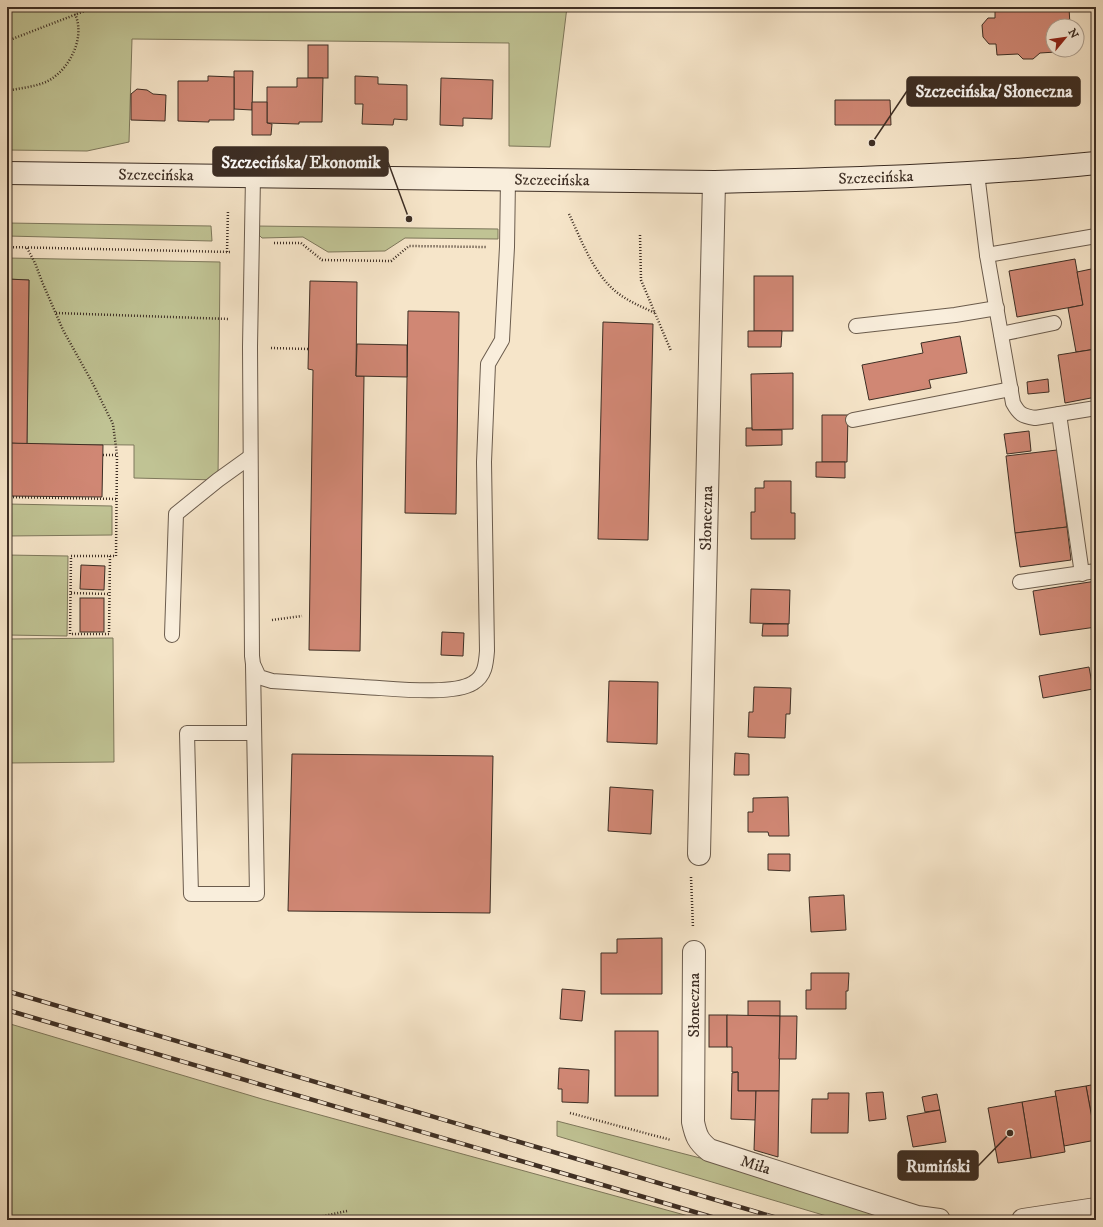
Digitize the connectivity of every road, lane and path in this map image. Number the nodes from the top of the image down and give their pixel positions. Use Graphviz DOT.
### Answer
graph roads {
  1 [pos="95,7"];
  2 [pos="75,14"];
  3 [pos="7,41"];
  4 [pos="7,91"];
  5 [pos="1096,163"];
  6 [pos="7,173"];
  7 [pos="977,173"];
  8 [pos="253,177"];
  9 [pos="508,179"];
  10 [pos="714,182"];
  11 [pos="228,210"];
  12 [pos="569,214"];
  13 [pos="640,235"];
  14 [pos="1096,236"];
  15 [pos="7,247"];
  16 [pos="507,247"];
  17 [pos="27,248"];
  18 [pos="227,252"];
  19 [pos="252,252"];
  20 [pos="987,255"];
  21 [pos="997,308"];
  22 [pos="56,313"];
  23 [pos="654,313"];
  24 [pos="250,320"];
  25 [pos="1054,323"];
  26 [pos="856,326"];
  27 [pos="1001,334"];
  28 [pos="279,348"];
  29 [pos="309,349"];
  30 [pos="670,351"];
  31 [pos="1011,389"];
  32 [pos="1096,408"];
  33 [pos="1059,414"];
  34 [pos="853,420"];
  35 [pos="103,455"];
  36 [pos="117,455"];
  37 [pos="250,457"];
  38 [pos="7,497"];
  39 [pos="117,499"];
  40 [pos="110,556"];
  41 [pos="1096,571"];
  42 [pos="1082,574"];
  43 [pos="1020,582"];
  44 [pos="71,593"];
  45 [pos="110,594"];
  46 [pos="302,616"];
  47 [pos="252,622"];
  48 [pos="172,635"];
  49 [pos="252,656"];
  50 [pos="272,681"];
  51 [pos="254,706"];
  52 [pos="254,733"];
  53 [pos="695,862"];
  54 [pos="694,952"];
  55 [pos="570,1113"];
  56 [pos="709,1150"];
  57 [pos="1096,1209"];
  58 [pos="347,1211"];
  59 [pos="305,1220"];
  60 [pos="939,1220"];
  61 [pos="1023,1220"];
  1 -- 2 [label="path"];
  2 -- 3 [label="path"];
  2 -- 4 [label="path"];
  5 -- 7 [label="street, Szczecińska"];
  6 -- 8 [label="street, Szczecińska"];
  7 -- 10 [label="street, Szczecińska"];
  7 -- 20 [label="lane"];
  8 -- 9 [label="street, Szczecińska"];
  8 -- 19 [label="lane"];
  9 -- 10 [label="street, Szczecińska"];
  9 -- 16 [label="lane"];
  10 -- 53 [label="street, Słoneczna"];
  11 -- 18 [label="path"];
  12 -- 23 [label="path"];
  13 -- 23 [label="path"];
  14 -- 20 [label="lane"];
  15 -- 17 [label="path"];
  16 -- 19 [label="path"];
  16 -- 50 [label="lane"];
  17 -- 18 [label="path"];
  17 -- 22 [label="path"];
  18 -- 19 [label="path"];
  19 -- 24 [label="lane"];
  20 -- 21 [label="lane"];
  21 -- 26 [label="lane"];
  21 -- 27 [label="lane"];
  22 -- 24 [label="path"];
  22 -- 36 [label="path"];
  23 -- 30 [label="path"];
  24 -- 37 [label="lane"];
  25 -- 27 [label="lane"];
  27 -- 31 [label="lane"];
  28 -- 29 [label="path"];
  31 -- 33 [label="lane"];
  31 -- 34 [label="lane"];
  32 -- 33 [label="lane"];
  33 -- 42 [label="lane"];
  35 -- 36 [label="path"];
  36 -- 39 [label="path"];
  37 -- 47 [label="lane"];
  37 -- 48 [label="lane"];
  38 -- 39 [label="path"];
  39 -- 40 [label="path"];
  40 -- 44 [label="path"];
  40 -- 45 [label="path"];
  41 -- 42 [label="lane"];
  42 -- 43 [label="lane"];
  44 -- 45 [label="path"];
  44 -- 45 [label="path"];
  46 -- 47 [label="path"];
  47 -- 49 [label="lane"];
  49 -- 50 [label="lane"];
  49 -- 51 [label="lane"];
  50 -- 51 [label="lane"];
  51 -- 52 [label="lane"];
  52 -- 52 [label="lane"];
  53 -- 54 [label="path, Słoneczna"];
  54 -- 56 [label="street, Słoneczna"];
  55 -- 56 [label="path"];
  56 -- 60 [label="street, Miła"];
  57 -- 61 [label="street"];
  58 -- 59 [label="path"];
}
